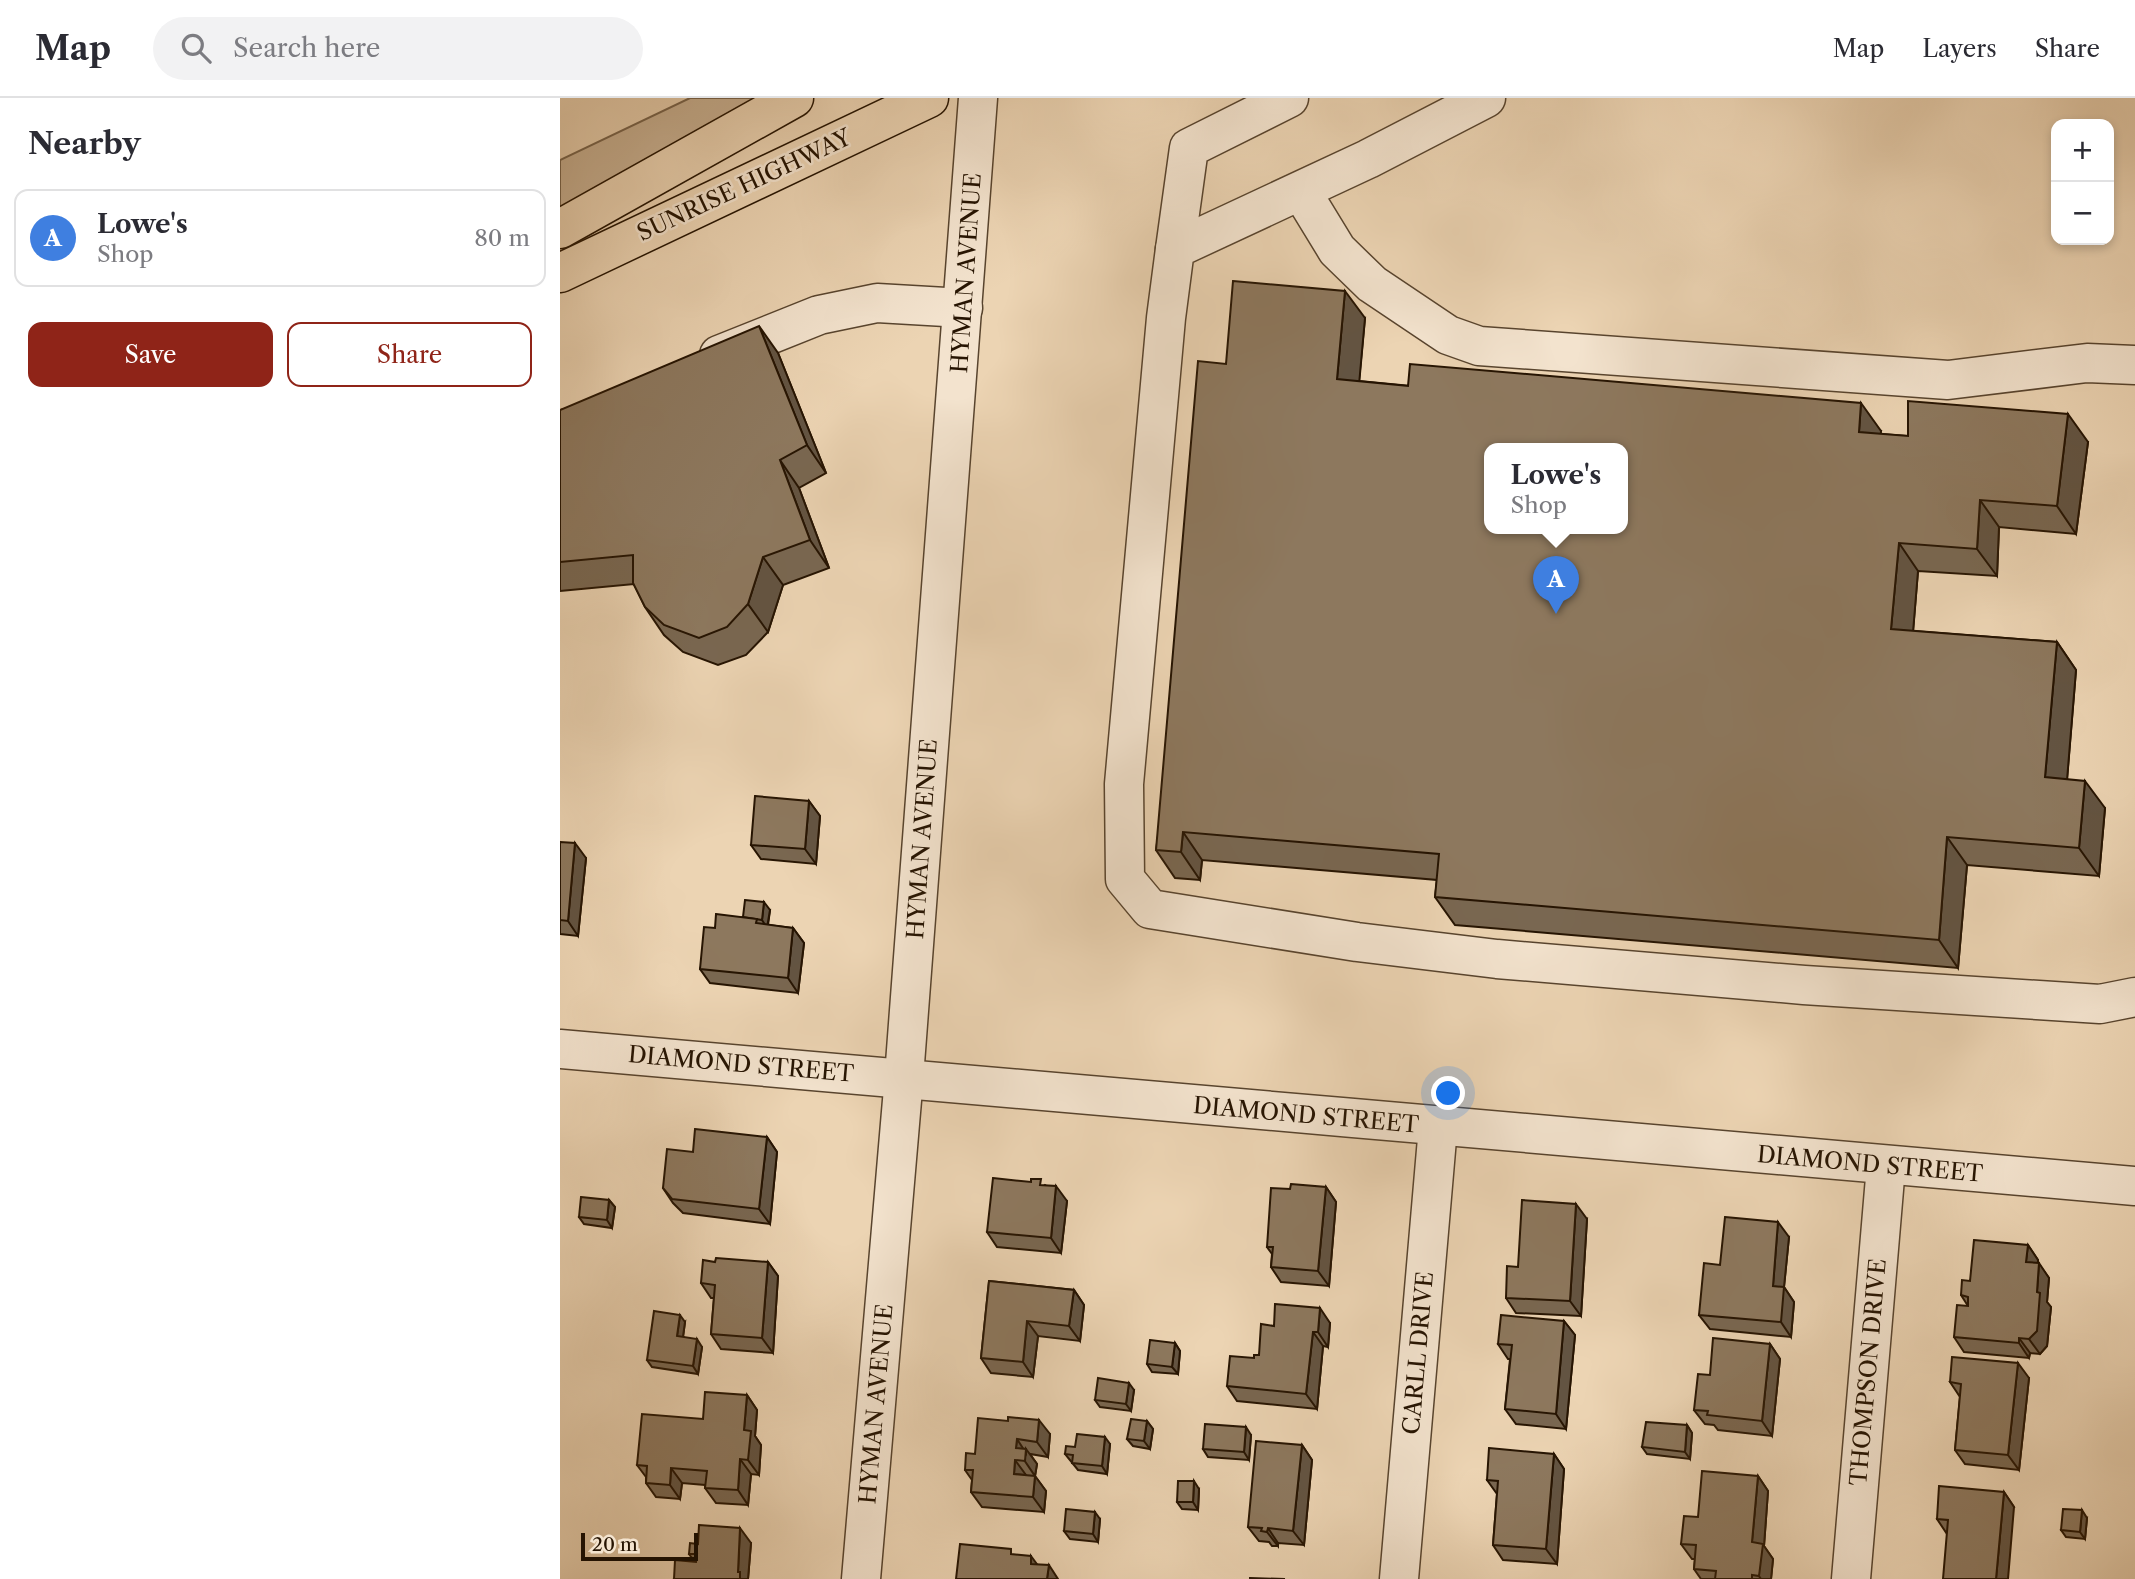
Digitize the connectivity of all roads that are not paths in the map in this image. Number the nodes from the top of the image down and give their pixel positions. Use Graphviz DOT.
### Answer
graph roads {
  1 [pos="794,98"];
  2 [pos="929,98"];
  3 [pos="978,98"];
  4 [pos="1289,98"];
  5 [pos="1486,98"];
  6 [pos="1301,191"];
  7 [pos="560,229"];
  8 [pos="1175,249"];
  9 [pos="560,273"];
  10 [pos="963,308"];
  11 [pos="2135,365"];
  12 [pos="690,368"];
  13 [pos="2135,997"];
  14 [pos="560,1049"];
  15 [pos="904,1077"];
  16 [pos="1438,1127"];
  17 [pos="1886,1166"];
  18 [pos="2135,1186"];
  19 [pos="861,1579"];
  20 [pos="1399,1579"];
  21 [pos="1851,1579"];
  1 -- 7 [label="main road"];
  2 -- 9 [label="main road, SUNRISE HIGHWAY"];
  3 -- 10 [label="street, HYMAN AVENUE"];
  4 -- 8 [label="street"];
  5 -- 6 [label="street"];
  6 -- 8 [label="street"];
  6 -- 11 [label="street"];
  8 -- 13 [label="street"];
  10 -- 12 [label="street"];
  10 -- 15 [label="street, HYMAN AVENUE"];
  14 -- 15 [label="street, DIAMOND STREET"];
  15 -- 16 [label="street, DIAMOND STREET"];
  15 -- 19 [label="street, HYMAN AVENUE"];
  16 -- 17 [label="street, DIAMOND STREET"];
  16 -- 20 [label="street, CARLL DRIVE"];
  17 -- 18 [label="street, DIAMOND STREET"];
  17 -- 21 [label="street, THOMPSON DRIVE"];
}
